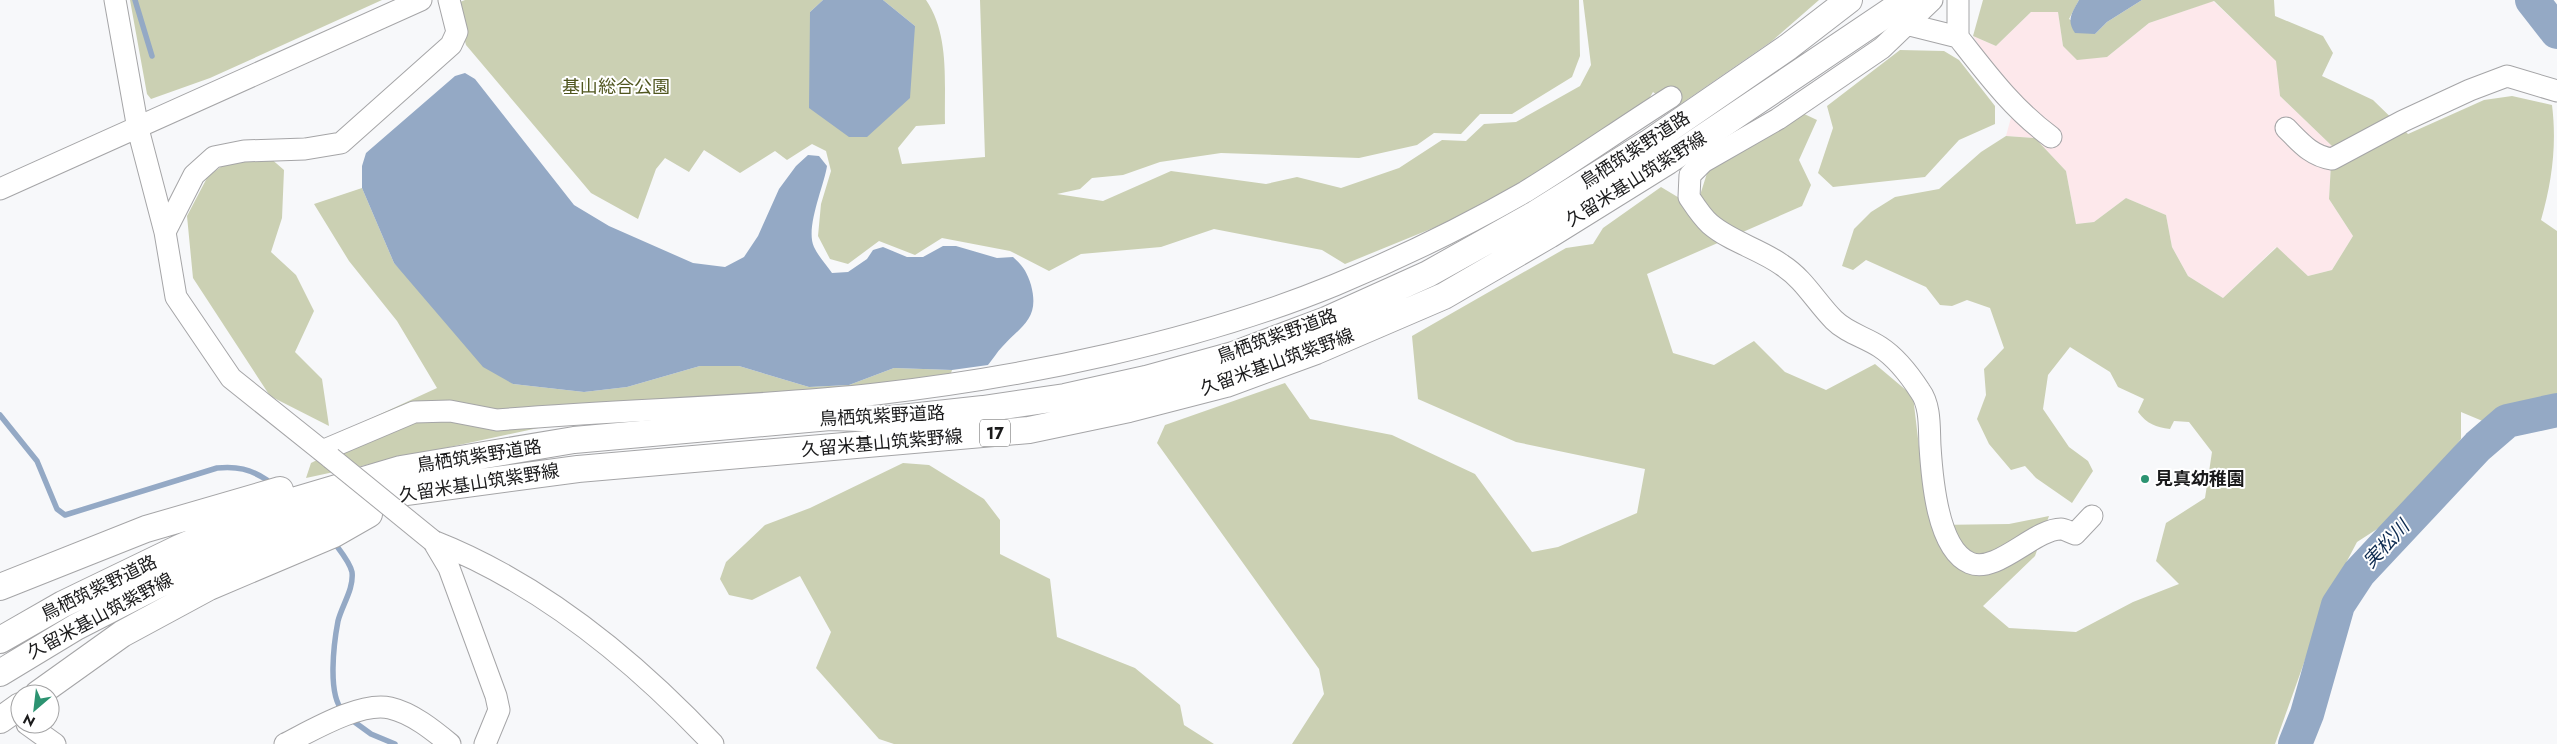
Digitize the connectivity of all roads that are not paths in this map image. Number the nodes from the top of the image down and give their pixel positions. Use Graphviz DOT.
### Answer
graph roads {
  1 [pos="115,0"];
  2 [pos="421,0"];
  3 [pos="449,0"];
  4 [pos="1932,0"];
  5 [pos="1958,0"];
  6 [pos="1847,1"];
  7 [pos="1905,9"];
  8 [pos="1958,37"];
  9 [pos="2557,91"];
  10 [pos="1671,97"];
  11 [pos="138,128"];
  12 [pos="2286,128"];
  13 [pos="2051,137"];
  14 [pos="0,189"];
  15 [pos="165,232"];
  16 [pos="326,455"];
  17 [pos="403,481"];
  18 [pos="2092,516"];
  19 [pos="434,541"];
  20 [pos="0,588"];
  21 [pos="0,640"];
  22 [pos="7,668"];
  23 [pos="52,684"];
  24 [pos="41,734"];
  25 [pos="55,744"];
  26 [pos="285,744"];
  27 [pos="450,744"];
  28 [pos="485,744"];
  29 [pos="713,744"];
  1 -- 11 [label="street"];
  2 -- 11 [label="street"];
  3 -- 15 [label="street"];
  4 -- 7 [label="street"];
  5 -- 8 [label="street"];
  6 -- 17 [label="main road, 鳥栖筑紫野道路 / 17"];
  7 -- 8 [label="street"];
  7 -- 17 [label="main road, 久留米基山筑紫野線 / 17"];
  7 -- 18 [label="street"];
  8 -- 13 [label="street"];
  9 -- 12 [label="street"];
  10 -- 16 [label="street"];
  11 -- 14 [label="street"];
  11 -- 15 [label="street"];
  15 -- 16 [label="street"];
  16 -- 19 [label="street, bridge"];
  17 -- 20 [label="main road"];
  17 -- 21 [label="main road, 鳥栖筑紫野道路 / 17"];
  17 -- 22 [label="main road, 久留米基山筑紫野線 / 17"];
  17 -- 23 [label="main road"];
  19 -- 28 [label="street"];
  19 -- 29 [label="street"];
  24 -- 25 [label="street"];
  26 -- 27 [label="street"];
}
